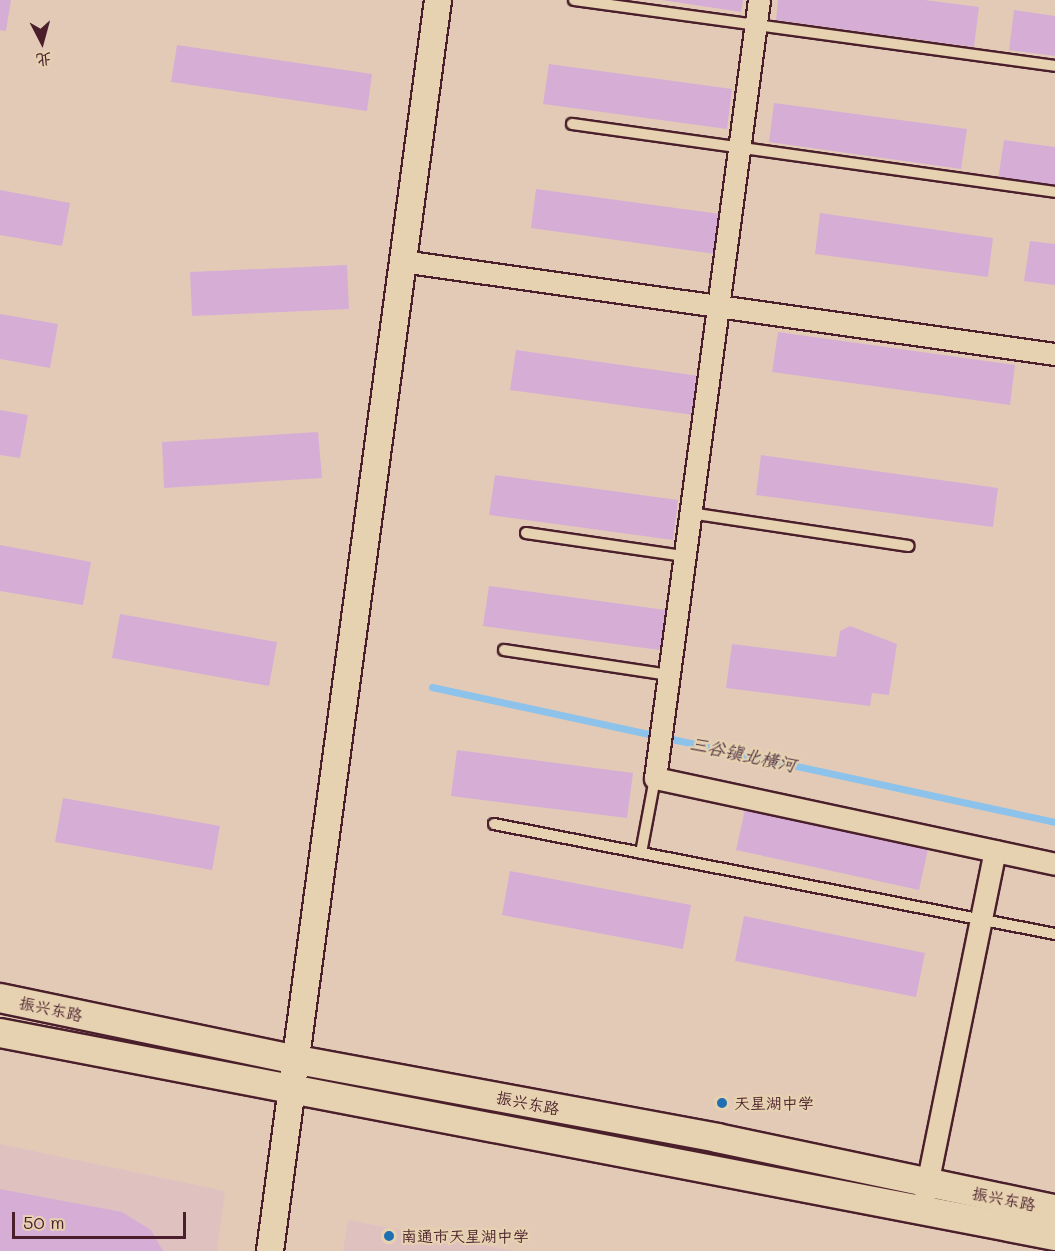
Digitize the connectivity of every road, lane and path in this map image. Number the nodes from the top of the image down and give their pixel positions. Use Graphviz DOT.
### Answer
graph roads {
  1 [pos="438,0"];
  2 [pos="574,0"];
  3 [pos="759,0"];
  4 [pos="754,24"];
  5 [pos="1055,66"];
  6 [pos="572,124"];
  7 [pos="738,148"];
  8 [pos="1055,192"];
  9 [pos="402,261"];
  10 [pos="717,308"];
  11 [pos="1055,354"];
  12 [pos="690,513"];
  13 [pos="526,533"];
  14 [pos="909,546"];
  15 [pos="684,556"];
  16 [pos="504,650"];
  17 [pos="669,675"];
  18 [pos="655,778"];
  19 [pos="494,824"];
  20 [pos="995,851"];
  21 [pos="641,853"];
  22 [pos="1055,864"];
  23 [pos="981,921"];
  24 [pos="1055,934"];
  25 [pos="0,998"];
  26 [pos="0,1033"];
  27 [pos="298,1060"];
  28 [pos="294,1092"];
  29 [pos="925,1196"];
  30 [pos="1055,1209"];
  31 [pos="1055,1236"];
  32 [pos="270,1251"];
  1 -- 9 [label="street"];
  2 -- 4 [label="lane"];
  3 -- 4 [label="street"];
  4 -- 5 [label="lane"];
  4 -- 7 [label="street"];
  6 -- 7 [label="lane"];
  7 -- 8 [label="lane"];
  7 -- 10 [label="street"];
  9 -- 10 [label="street"];
  9 -- 27 [label="street"];
  10 -- 11 [label="street"];
  10 -- 12 [label="street"];
  12 -- 14 [label="lane"];
  12 -- 15 [label="street"];
  13 -- 15 [label="lane"];
  15 -- 17 [label="street"];
  16 -- 17 [label="lane"];
  17 -- 18 [label="street"];
  18 -- 20 [label="street"];
  18 -- 21 [label="lane"];
  19 -- 21 [label="lane"];
  20 -- 22 [label="street"];
  20 -- 23 [label="street"];
  21 -- 23 [label="lane"];
  23 -- 24 [label="lane"];
  23 -- 29 [label="street"];
  25 -- 27 [label="main road, 振兴东路"];
  26 -- 28 [label="main road, 振兴东路"];
  27 -- 28 [label="street"];
  27 -- 29 [label="main road, 振兴东路"];
  28 -- 29 [label="main road, 振兴东路"];
  28 -- 32 [label="street"];
  29 -- 30 [label="main road, 振兴东路"];
  29 -- 31 [label="main road, 振兴东路"];
}
